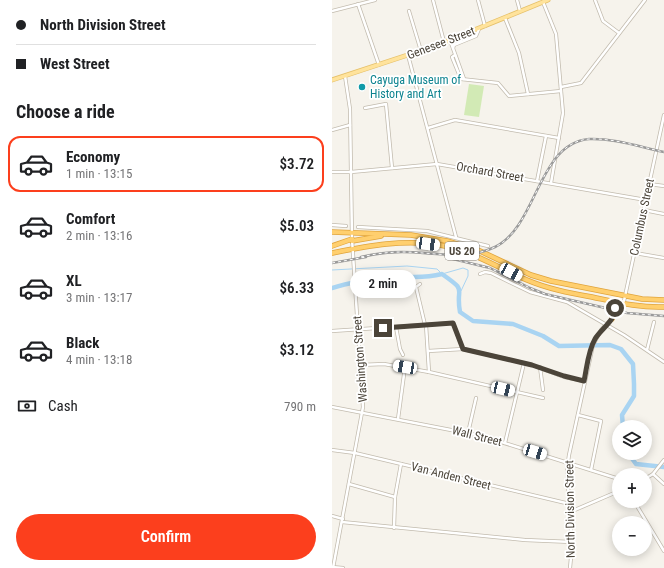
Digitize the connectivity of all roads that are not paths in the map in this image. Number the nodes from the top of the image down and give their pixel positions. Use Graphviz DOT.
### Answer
graph roads {
  1 [pos="374,0"];
  2 [pos="433,0"];
  3 [pos="478,0"];
  4 [pos="517,0"];
  5 [pos="548,0"];
  6 [pos="595,0"];
  7 [pos="645,0"];
  8 [pos="543,2"];
  9 [pos="358,4"];
  10 [pos="409,10"];
  11 [pos="332,11"];
  12 [pos="520,11"];
  13 [pos="505,18"];
  14 [pos="485,26"];
  15 [pos="479,29"];
  16 [pos="619,33"];
  17 [pos="450,40"];
  18 [pos="445,42"];
  19 [pos="452,48"];
  20 [pos="421,51"];
  21 [pos="408,56"];
  22 [pos="379,65"];
  23 [pos="345,76"];
  24 [pos="332,80"];
  25 [pos="561,86"];
  26 [pos="561,91"];
  27 [pos="528,94"];
  28 [pos="365,108"];
  29 [pos="664,115"];
  30 [pos="350,125"];
  31 [pos="428,128"];
  32 [pos="332,130"];
  33 [pos="546,136"];
  34 [pos="559,138"];
  35 [pos="437,164"];
  36 [pos="392,168"];
  37 [pos="332,172"];
  38 [pos="351,172"];
  39 [pos="538,181"];
  40 [pos="551,183"];
  41 [pos="649,184"];
  42 [pos="664,186"];
  43 [pos="646,200"];
  44 [pos="644,210"];
  45 [pos="664,214"];
  46 [pos="332,225"];
  47 [pos="346,226"];
  48 [pos="358,227"];
  49 [pos="332,232"];
  50 [pos="352,233"];
  51 [pos="387,235"];
  52 [pos="456,237"];
  53 [pos="352,240"];
  54 [pos="332,246"];
  55 [pos="488,246"];
  56 [pos="352,249"];
  57 [pos="332,253"];
  58 [pos="635,253"];
  59 [pos="664,258"];
  60 [pos="480,274"];
  61 [pos="420,284"];
  62 [pos="625,295"];
  63 [pos="604,300"];
  64 [pos="662,300"];
  65 [pos="623,304"];
  66 [pos="664,308"];
  67 [pos="612,319"];
  68 [pos="654,322"];
  69 [pos="607,324"];
  70 [pos="426,325"];
  71 [pos="396,327"];
  72 [pos="358,329"];
  73 [pos="332,331"];
  74 [pos="463,349"];
  75 [pos="647,350"];
  76 [pos="428,351"];
  77 [pos="403,355"];
  78 [pos="664,362"];
  79 [pos="524,363"];
  80 [pos="360,365"];
  81 [pos="405,367"];
  82 [pos="540,367"];
  83 [pos="429,372"];
  84 [pos="584,381"];
  85 [pos="543,390"];
  86 [pos="518,392"];
  87 [pos="476,398"];
  88 [pos="543,398"];
  89 [pos="332,407"];
  90 [pos="363,412"];
  91 [pos="578,415"];
  92 [pos="398,419"];
  93 [pos="468,434"];
  94 [pos="505,443"];
  95 [pos="332,450"];
  96 [pos="355,452"];
  97 [pos="664,460"];
  98 [pos="568,463"];
  99 [pos="401,464"];
  100 [pos="590,470"];
  101 [pos="654,473"];
  102 [pos="612,477"];
  103 [pos="349,484"];
  104 [pos="664,484"];
  105 [pos="612,493"];
  106 [pos="395,497"];
  107 [pos="570,504"];
  108 [pos="638,508"];
  109 [pos="570,512"];
  110 [pos="332,516"];
  111 [pos="343,521"];
  112 [pos="394,528"];
  113 [pos="572,542"];
  114 [pos="664,550"];
  115 [pos="333,567"];
  116 [pos="344,568"];
  117 [pos="570,568"];
  1 -- 9 [label="street"];
  2 -- 18 [label="street"];
  3 -- 14 [label="street"];
  4 -- 12 [label="street"];
  5 -- 8 [label="main road, Genesee Street"];
  6 -- 16 [label="street"];
  7 -- 16 [label="street"];
  8 -- 12 [label="main road, Genesee Street"];
  8 -- 25 [label="street"];
  9 -- 11 [label="street"];
  9 -- 22 [label="street"];
  10 -- 20 [label="street"];
  12 -- 13 [label="main road, Genesee Street"];
  13 -- 14 [label="main road, Genesee Street"];
  13 -- 27 [label="street"];
  14 -- 15 [label="main road, Genesee Street"];
  15 -- 17 [label="main road, Genesee Street"];
  15 -- 19 [label="street"];
  16 -- 25 [label="street"];
  17 -- 18 [label="main road, Genesee Street"];
  17 -- 19 [label="street"];
  18 -- 20 [label="main road, Genesee Street"];
  19 -- 27 [label="street"];
  20 -- 21 [label="main road, Genesee Street"];
  21 -- 22 [label="main road, Genesee Street"];
  21 -- 31 [label="street"];
  22 -- 23 [label="main road, Genesee Street"];
  23 -- 24 [label="main road, Genesee Street"];
  23 -- 30 [label="street, Washington Street"];
  25 -- 26 [label="street"];
  26 -- 27 [label="street"];
  26 -- 34 [label="street"];
  28 -- 36 [label="street"];
  29 -- 41 [label="street, Columbus Street"];
  30 -- 32 [label="street"];
  30 -- 38 [label="street, Washington Street"];
  31 -- 33 [label="street"];
  31 -- 35 [label="street"];
  33 -- 34 [label="street"];
  33 -- 39 [label="street"];
  34 -- 40 [label="street"];
  35 -- 36 [label="street, Orchard Street"];
  35 -- 39 [label="street, Orchard Street"];
  35 -- 52 [label="street"];
  36 -- 38 [label="street, Orchard Street"];
  37 -- 38 [label="street, Orchard Street"];
  38 -- 50 [label="street, Washington Street"];
  39 -- 40 [label="street, Orchard Street"];
  40 -- 43 [label="street, Orchard Street"];
  41 -- 42 [label="street"];
  41 -- 43 [label="street, Columbus Street"];
  43 -- 44 [label="street, Columbus Street"];
  44 -- 45 [label="street"];
  44 -- 58 [label="street, Columbus Street"];
  46 -- 47 [label="street"];
  48 -- 52 [label="street"];
  49 -- 50 [label="highway, US 20"];
  50 -- 51 [label="highway, US 20"];
  50 -- 53 [label="street, Washington Street"];
  51 -- 53 [label="highway"];
  51 -- 62 [label="highway, US 20"];
  52 -- 55 [label="street"];
  53 -- 54 [label="highway"];
  53 -- 56 [label="street, Washington Street"];
  56 -- 57 [label="highway, US 20"];
  56 -- 63 [label="highway, US 20"];
  56 -- 72 [label="street, Washington Street"];
  58 -- 59 [label="street"];
  58 -- 62 [label="street, Columbus Street"];
  60 -- 69 [label="street"];
  61 -- 70 [label="street"];
  62 -- 64 [label="highway, US 20"];
  62 -- 65 [label="street, North Division Street"];
  63 -- 65 [label="highway, US 20"];
  63 -- 67 [label="highway"];
  65 -- 66 [label="highway, US 20"];
  65 -- 67 [label="street, North Division Street"];
  67 -- 69 [label="street, North Division Street"];
  68 -- 75 [label="street"];
  69 -- 75 [label="street"];
  69 -- 84 [label="street, North Division Street"];
  70 -- 71 [label="street"];
  70 -- 74 [label="street"];
  70 -- 76 [label="street"];
  71 -- 72 [label="street"];
  71 -- 77 [label="street"];
  72 -- 73 [label="street"];
  72 -- 80 [label="street, Washington Street"];
  74 -- 76 [label="street"];
  74 -- 79 [label="street"];
  75 -- 78 [label="street"];
  76 -- 83 [label="street"];
  79 -- 82 [label="street"];
  79 -- 86 [label="street"];
  80 -- 81 [label="street"];
  80 -- 90 [label="street, Washington Street"];
  81 -- 83 [label="street"];
  81 -- 92 [label="street"];
  82 -- 84 [label="street"];
  82 -- 85 [label="street"];
  83 -- 86 [label="street"];
  84 -- 91 [label="street, North Division Street"];
  86 -- 88 [label="street"];
  86 -- 94 [label="street"];
  87 -- 93 [label="street"];
  89 -- 90 [label="street, Wall Street"];
  90 -- 92 [label="street, Wall Street"];
  90 -- 96 [label="street, Washington Street"];
  91 -- 98 [label="street, North Division Street"];
  91 -- 100 [label="street"];
  92 -- 93 [label="street, Wall Street"];
  93 -- 94 [label="street, Wall Street"];
  94 -- 98 [label="street, Wall Street"];
  95 -- 96 [label="street, Van Anden Street"];
  96 -- 99 [label="street, Van Anden Street"];
  96 -- 103 [label="street, Washington Street"];
  97 -- 101 [label="street"];
  98 -- 100 [label="street, Wall Street"];
  98 -- 107 [label="street, North Division Street"];
  99 -- 106 [label="street"];
  99 -- 107 [label="street, Van Anden Street"];
  100 -- 102 [label="street, Wall Street"];
  101 -- 104 [label="street"];
  103 -- 106 [label="street"];
  103 -- 111 [label="street, Washington Street"];
  105 -- 109 [label="street"];
  106 -- 112 [label="street"];
  107 -- 109 [label="street, North Division Street"];
  108 -- 114 [label="street"];
  109 -- 113 [label="street, North Division Street"];
  110 -- 111 [label="street"];
  111 -- 112 [label="street"];
  111 -- 115 [label="street, Washington Street"];
  112 -- 113 [label="street"];
  113 -- 117 [label="street, North Division Street"];
  115 -- 116 [label="street"];
}
